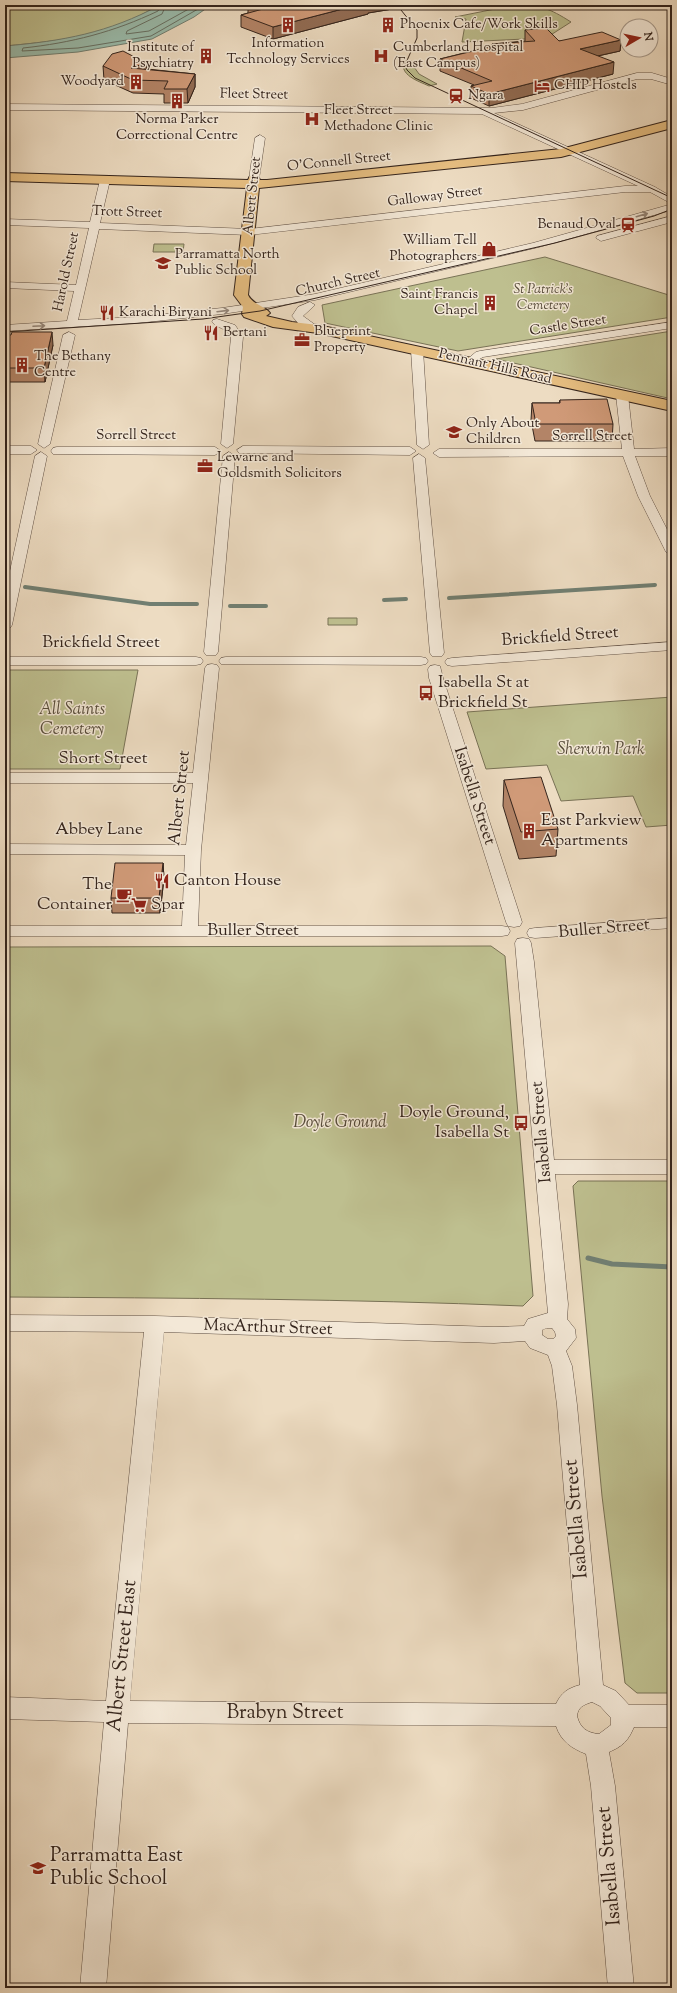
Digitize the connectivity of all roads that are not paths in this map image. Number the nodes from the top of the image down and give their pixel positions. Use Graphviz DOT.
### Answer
graph roads {
  1 [pos="672,82"];
  2 [pos="5,107"];
  3 [pos="478,111"];
  4 [pos="502,111"];
  5 [pos="672,120"];
  6 [pos="672,124"];
  7 [pos="260,138"];
  8 [pos="574,149"];
  9 [pos="5,173"];
  10 [pos="5,177"];
  11 [pos="105,180"];
  12 [pos="633,180"];
  13 [pos="254,182"];
  14 [pos="625,189"];
  15 [pos="652,189"];
  16 [pos="671,201"];
  17 [pos="672,219"];
  18 [pos="5,222"];
  19 [pos="94,226"];
  20 [pos="249,232"];
  21 [pos="5,285"];
  22 [pos="80,288"];
  23 [pos="310,304"];
  24 [pos="258,313"];
  25 [pos="217,322"];
  26 [pos="672,325"];
  27 [pos="313,327"];
  28 [pos="5,328"];
  29 [pos="71,329"];
  30 [pos="5,339"];
  31 [pos="417,350"];
  32 [pos="471,361"];
  33 [pos="622,395"];
  34 [pos="672,406"];
  35 [pos="423,445"];
  36 [pos="5,450"];
  37 [pos="39,450"];
  38 [pos="228,450"];
  39 [pos="628,452"];
  40 [pos="672,452"];
  41 [pos="439,453"];
  42 [pos="414,455"];
  43 [pos="672,552"];
  44 [pos="5,625"];
  45 [pos="672,646"];
  46 [pos="211,652"];
  47 [pos="437,653"];
  48 [pos="5,661"];
  49 [pos="196,661"];
  50 [pos="226,661"];
  51 [pos="421,661"];
  52 [pos="452,662"];
  53 [pos="212,668"];
  54 [pos="434,670"];
  55 [pos="5,778"];
  56 [pos="201,778"];
  57 [pos="5,849"];
  58 [pos="193,850"];
  59 [pos="672,923"];
  60 [pos="508,926"];
  61 [pos="5,931"];
  62 [pos="190,931"];
  63 [pos="529,938"];
  64 [pos="545,1167"];
  65 [pos="672,1167"];
  66 [pos="557,1322"];
  67 [pos="5,1323"];
  68 [pos="155,1324"];
  69 [pos="531,1333"];
  70 [pos="555,1347"];
  71 [pos="592,1692"];
  72 [pos="5,1708"];
  73 [pos="117,1712"];
  74 [pos="565,1715"];
  75 [pos="622,1716"];
  76 [pos="672,1716"];
  77 [pos="596,1745"];
  78 [pos="93,1988"];
  79 [pos="622,1988"];
  1 -- 4 [label="street"];
  2 -- 3 [label="street, Fleet Street"];
  3 -- 4 [label="street, Fleet Street"];
  3 -- 8 [label="street"];
  4 -- 8 [label="street"];
  5 -- 8 [label="main road, O'Connell Street"];
  6 -- 8 [label="main road, O'Connell Street"];
  7 -- 13 [label="street, Albert Street"];
  8 -- 12 [label="street"];
  8 -- 13 [label="main road, O'Connell Street"];
  8 -- 16 [label="street"];
  9 -- 13 [label="main road, O'Connell Street"];
  10 -- 11 [label="main road, O'Connell Street"];
  11 -- 13 [label="main road, O'Connell Street"];
  11 -- 19 [label="street, Harold Street"];
  12 -- 14 [label="street"];
  12 -- 15 [label="street"];
  13 -- 20 [label="main road, Albert Street"];
  14 -- 15 [label="street, Galloway Street"];
  14 -- 20 [label="street, Galloway Street"];
  15 -- 16 [label="street"];
  24 -- 16 [label="street, Church Street, one-way"];
  17 -- 23 [label="street, Church Street"];
  18 -- 19 [label="street, Trott Street"];
  19 -- 20 [label="street, Trott Street"];
  19 -- 22 [label="street, Harold Street"];
  20 -- 24 [label="main road, Albert Street"];
  21 -- 22 [label="street"];
  22 -- 29 [label="street, Harold Street"];
  23 -- 24 [label="street, Church Street"];
  23 -- 27 [label="street"];
  24 -- 25 [label="street, Church Street"];
  24 -- 27 [label="main road, Pennant Hills Road"];
  29 -- 24 [label="street, Church Street, one-way"];
  25 -- 29 [label="street, Church Street"];
  25 -- 38 [label="street"];
  26 -- 32 [label="street, Castle Street"];
  27 -- 31 [label="main road, Pennant Hills Road"];
  28 -- 29 [label="street, Church Street, one-way"];
  29 -- 30 [label="street, Church Street"];
  29 -- 37 [label="street, Harold Street"];
  31 -- 32 [label="main road, Pennant Hills Road"];
  31 -- 35 [label="street"];
  32 -- 33 [label="main road, Pennant Hills Road"];
  33 -- 34 [label="main road, Pennant Hills Road"];
  33 -- 39 [label="street"];
  35 -- 41 [label="street"];
  35 -- 42 [label="street"];
  36 -- 37 [label="street"];
  37 -- 38 [label="street, Sorrell Street"];
  37 -- 44 [label="street, Harold Street"];
  38 -- 42 [label="street, Sorrell Street"];
  38 -- 46 [label="street"];
  39 -- 40 [label="street, Sorrell Street"];
  39 -- 41 [label="street, Sorrell Street"];
  39 -- 43 [label="street"];
  41 -- 42 [label="street"];
  42 -- 47 [label="street"];
  45 -- 52 [label="street, Brickfield Street"];
  46 -- 49 [label="street"];
  46 -- 50 [label="street"];
  47 -- 51 [label="street"];
  47 -- 52 [label="street"];
  48 -- 49 [label="street, Brickfield Street"];
  49 -- 53 [label="street"];
  50 -- 51 [label="street"];
  50 -- 53 [label="street"];
  51 -- 54 [label="street"];
  52 -- 54 [label="street"];
  53 -- 56 [label="street, Albert Street"];
  54 -- 60 [label="street, Isabella Street"];
  55 -- 56 [label="street, Short Street"];
  56 -- 58 [label="street, Albert Street"];
  57 -- 58 [label="street, Abbey Lane"];
  58 -- 62 [label="street, Albert Street"];
  59 -- 63 [label="street, Buller Street"];
  60 -- 62 [label="street, Buller Street"];
  60 -- 63 [label="street"];
  61 -- 62 [label="street, Buller Street"];
  63 -- 64 [label="street, Isabella Street"];
  64 -- 65 [label="street"];
  64 -- 66 [label="street, Isabella Street"];
  66 -- 69 [label="street"];
  66 -- 70 [label="street"];
  67 -- 68 [label="street, MacArthur Street"];
  68 -- 69 [label="street, MacArthur Street"];
  68 -- 73 [label="street, Albert Street East"];
  69 -- 70 [label="street"];
  70 -- 71 [label="street, Isabella Street"];
  71 -- 74 [label="street"];
  71 -- 75 [label="street"];
  72 -- 73 [label="street, Brabyn Street"];
  73 -- 74 [label="street, Brabyn Street"];
  73 -- 78 [label="street, Albert Street East"];
  74 -- 77 [label="street"];
  75 -- 76 [label="street"];
  75 -- 77 [label="street"];
  77 -- 79 [label="street, Isabella Street"];
}
